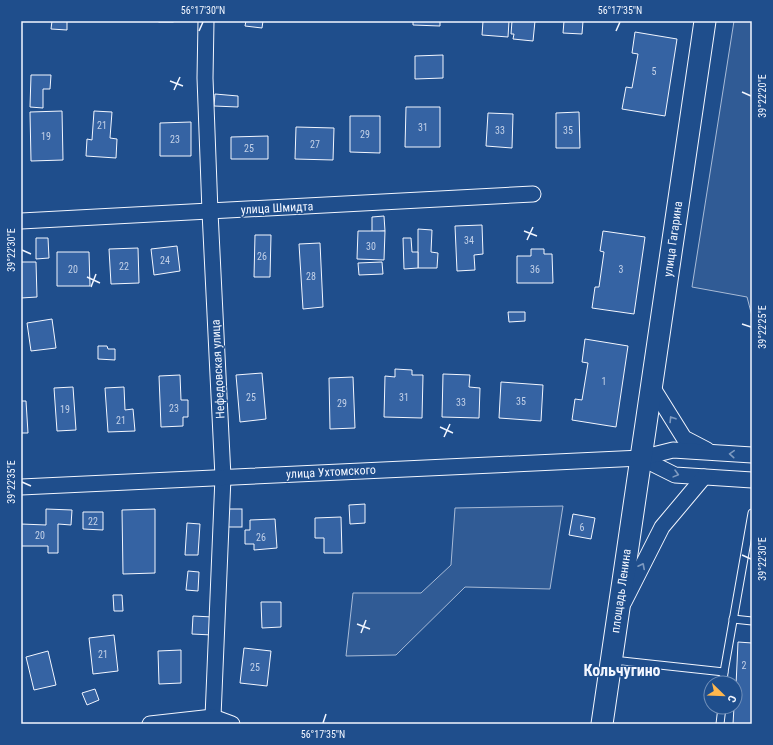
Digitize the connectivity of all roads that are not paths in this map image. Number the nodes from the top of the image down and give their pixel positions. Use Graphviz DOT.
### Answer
graph roads {
  1 [pos="206,21"];
  2 [pos="705,21"];
  3 [pos="533,194"];
  4 [pos="210,212"];
  5 [pos="21,220"];
  6 [pos="651,385"];
  7 [pos="711,452"];
  8 [pos="752,455"];
  9 [pos="641,458"];
  10 [pos="223,477"];
  11 [pos="704,477"];
  12 [pos="752,480"];
  13 [pos="21,487"];
  14 [pos="752,513"];
  15 [pos="618,613"];
  16 [pos="733,619"];
  17 [pos="752,621"];
  18 [pos="611,660"];
  19 [pos="724,672"];
  20 [pos="724,675"];
  21 [pos="213,717"];
  22 [pos="150,724"];
  23 [pos="232,724"];
  24 [pos="602,724"];
  1 -- 4 [label="street, Нефедовская улица"];
  2 -- 6 [label="main road, улица Гагарина"];
  3 -- 4 [label="street, улица Шмидта"];
  4 -- 5 [label="street, улица Шмидта"];
  4 -- 10 [label="street, Нефедовская улица"];
  7 -- 6 [label="street, one-way"];
  6 -- 9 [label="main road, улица Гагарина"];
  8 -- 7 [label="street, улица Ухтомского, one-way"];
  7 -- 9 [label="street, улица Ухтомского"];
  9 -- 10 [label="street, улица Ухтомского"];
  9 -- 11 [label="street, one-way"];
  9 -- 15 [label="main road, площадь Ленина"];
  10 -- 13 [label="street, улица Ухтомского"];
  10 -- 21 [label="street, Нефедовская улица"];
  11 -- 12 [label="street"];
  15 -- 11 [label="street, one-way"];
  14 -- 16 [label="lane"];
  15 -- 18 [label="main road, площадь Ленина"];
  16 -- 17 [label="lane"];
  16 -- 19 [label="lane"];
  18 -- 19 [label="lane"];
  18 -- 24 [label="main road, площадь Ленина"];
  19 -- 20 [label="lane"];
  21 -- 22 [label="street"];
  21 -- 23 [label="street"];
}
